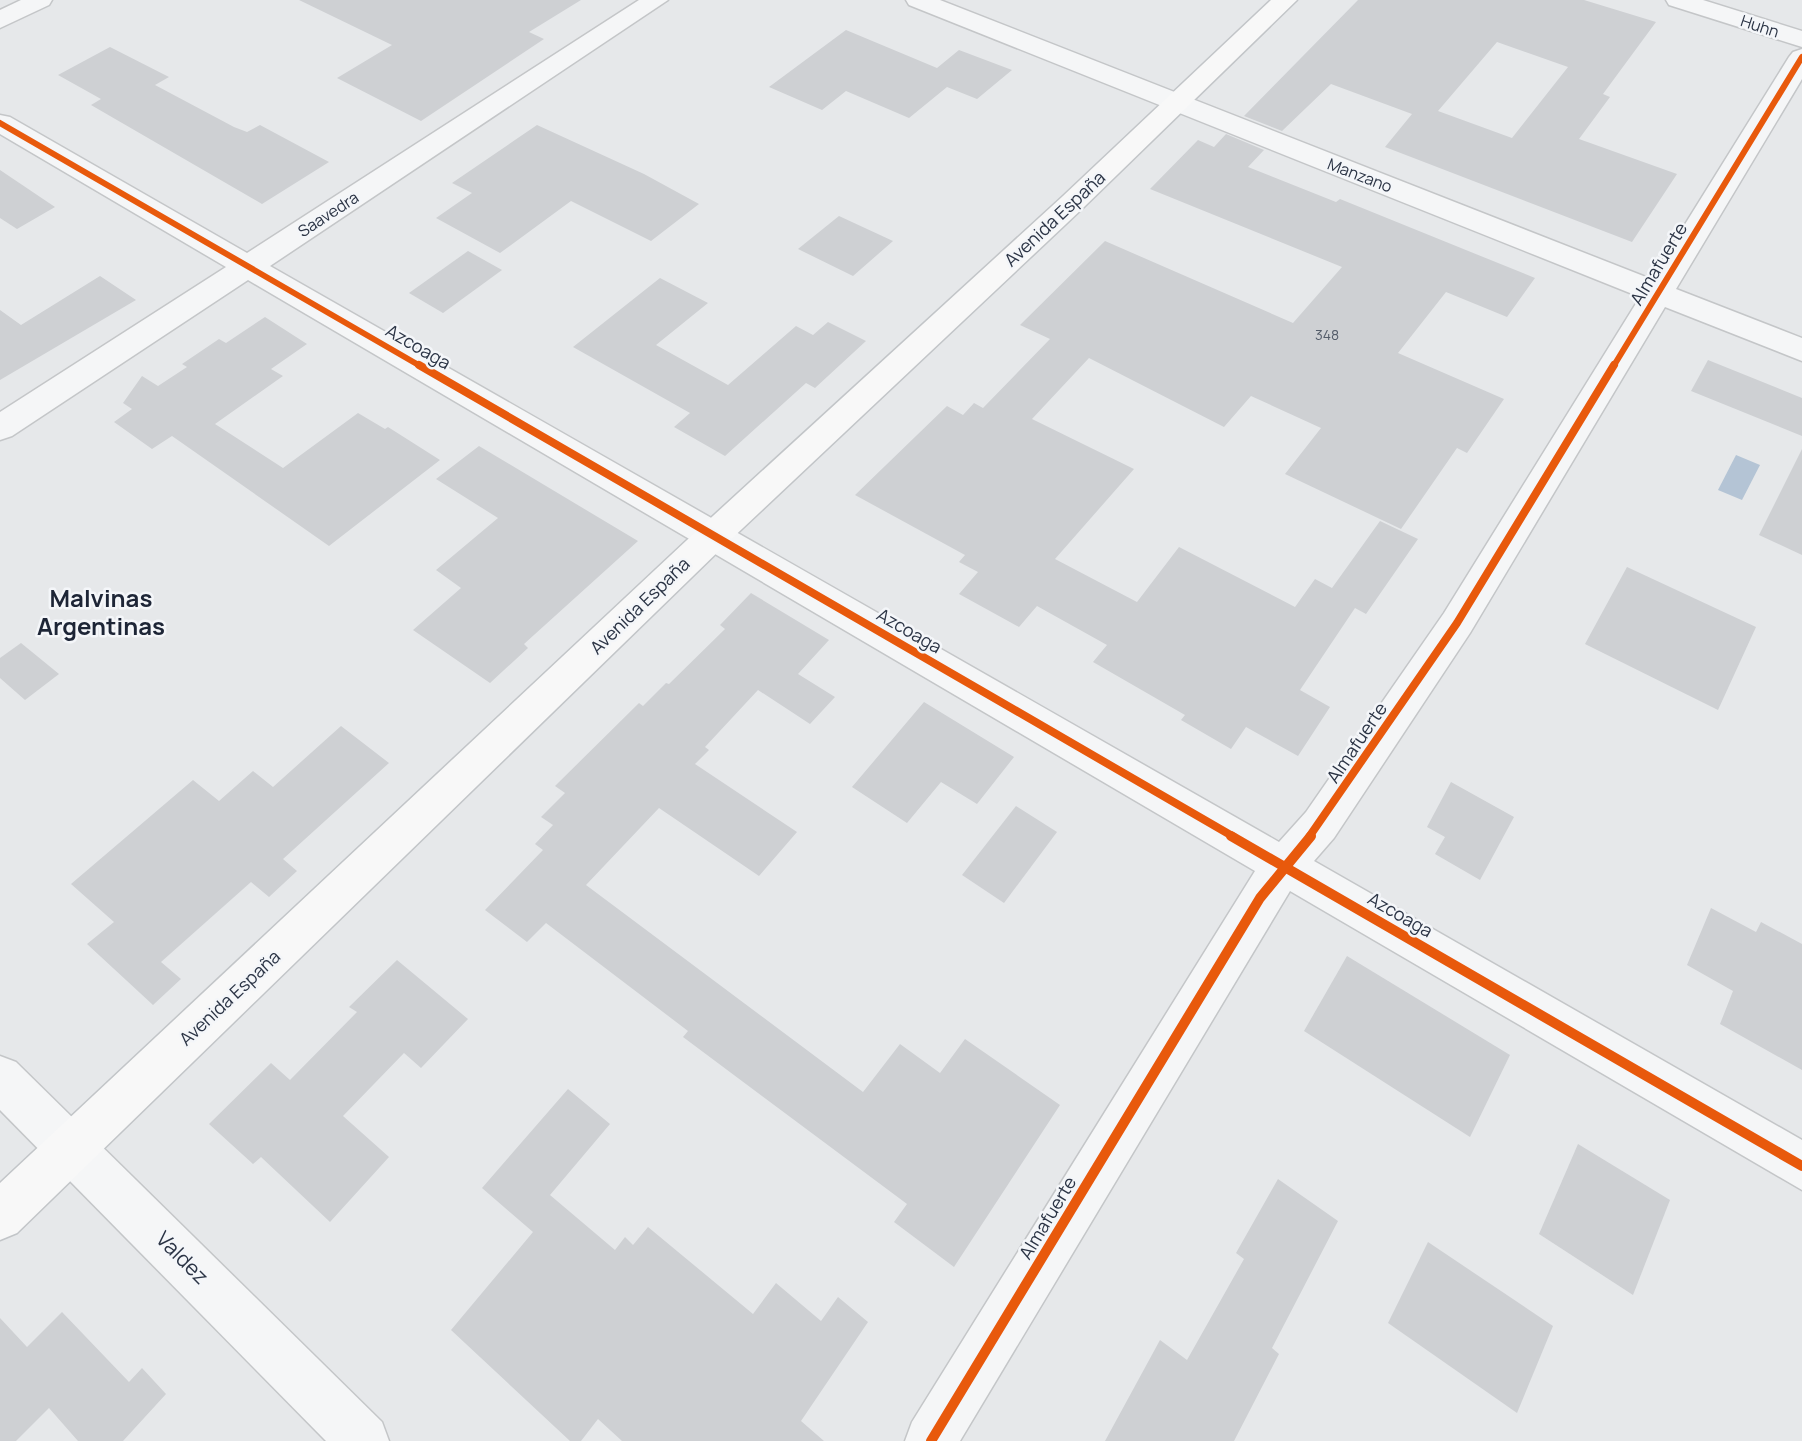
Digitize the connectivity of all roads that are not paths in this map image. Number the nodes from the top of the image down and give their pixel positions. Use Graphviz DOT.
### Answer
graph roads {
  1 [pos="40,0"];
  2 [pos="656,0"];
  3 [pos="918,0"];
  4 [pos="1285,0"];
  5 [pos="1678,0"];
  6 [pos="0,20"];
  7 [pos="1802,39"];
  8 [pos="1802,57"];
  9 [pos="1177,104"];
  10 [pos="0,123"];
  11 [pos="248,267"];
  12 [pos="1660,293"];
  13 [pos="1802,350"];
  14 [pos="0,428"];
  15 [pos="713,535"];
  16 [pos="1284,866"];
  17 [pos="0,1077"];
  18 [pos="72,1147"];
  19 [pos="1802,1166"];
  20 [pos="0,1216"];
  21 [pos="363,1441"];
  22 [pos="931,1441"];
  1 -- 6 [label="street"];
  2 -- 11 [label="street, Saavedra"];
  3 -- 9 [label="street, Manzano"];
  4 -- 9 [label="main road, Avenida España"];
  5 -- 7 [label="street, Huhn"];
  8 -- 12 [label="street, Almafuerte"];
  9 -- 12 [label="street, Manzano"];
  9 -- 15 [label="main road, Avenida España"];
  10 -- 11 [label="street, Azcoaga"];
  11 -- 14 [label="street, Saavedra"];
  11 -- 15 [label="street, Azcoaga"];
  12 -- 13 [label="street, Manzano"];
  12 -- 16 [label="street, Almafuerte"];
  15 -- 16 [label="street, Azcoaga"];
  15 -- 18 [label="main road, Avenida España"];
  16 -- 19 [label="street, Azcoaga"];
  16 -- 22 [label="street, Almafuerte"];
  17 -- 18 [label="street, Valdez"];
  18 -- 20 [label="main road, Avenida España"];
  18 -- 21 [label="street, Valdez"];
}
